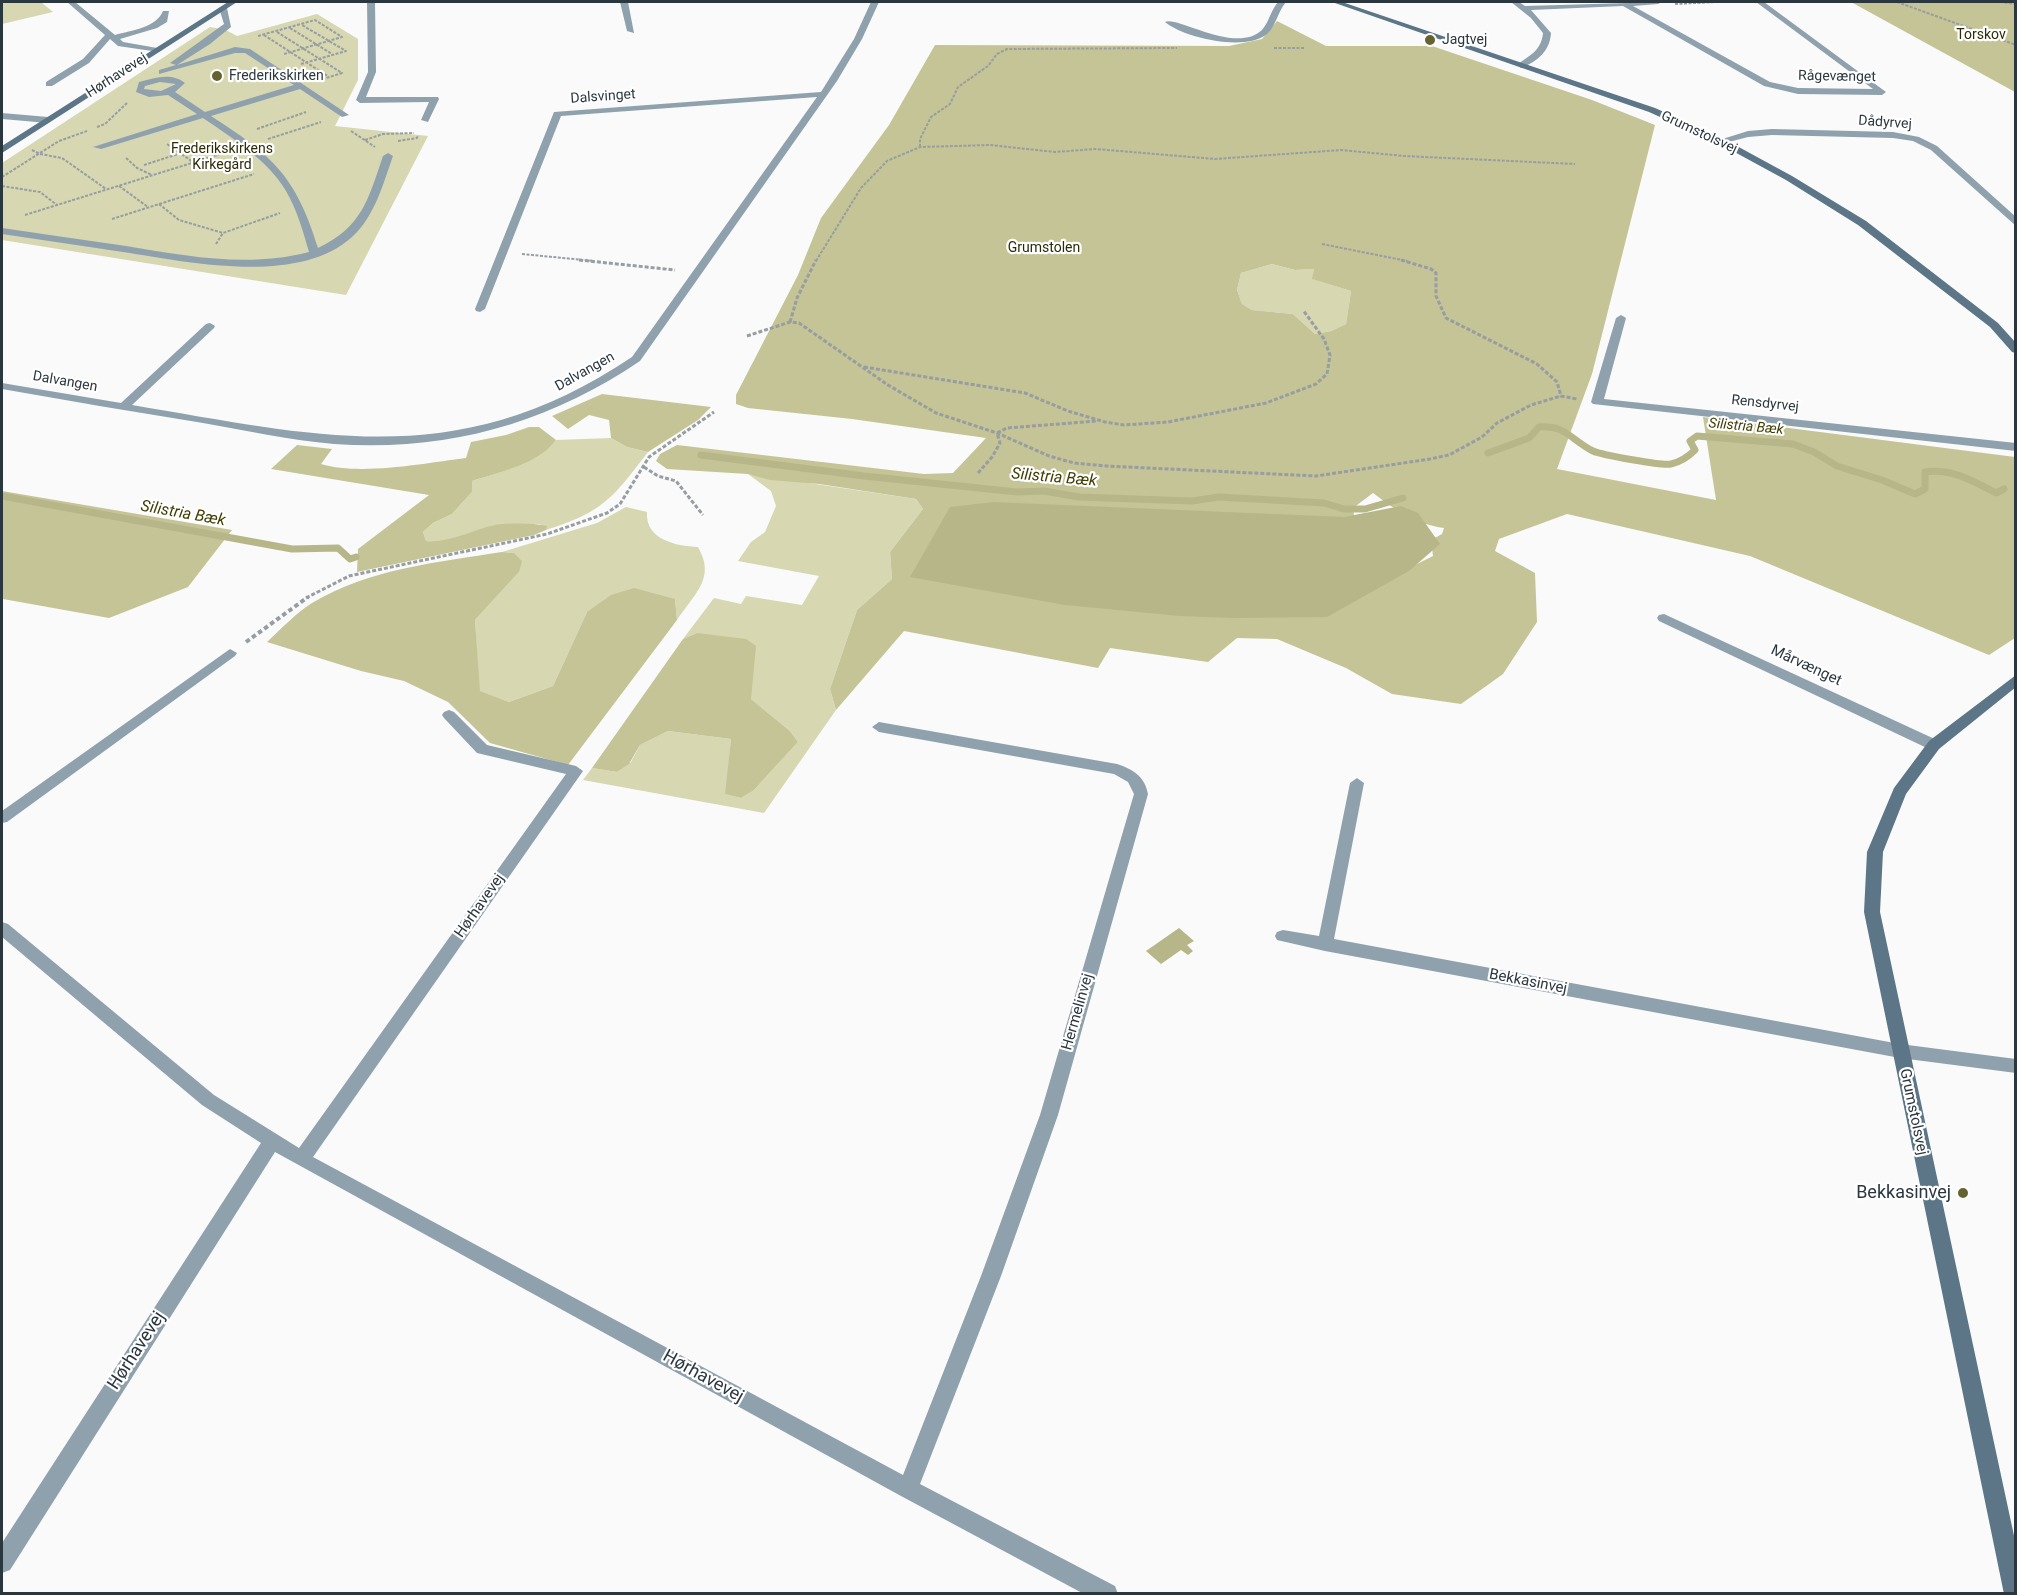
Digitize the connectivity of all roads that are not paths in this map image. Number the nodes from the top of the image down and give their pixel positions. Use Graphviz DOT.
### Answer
graph roads {
  1 [pos="71,2"];
  2 [pos="233,2"];
  3 [pos="371,2"];
  4 [pos="624,2"];
  5 [pos="875,2"];
  6 [pos="1282,2"];
  7 [pos="1336,2"];
  8 [pos="1515,2"];
  9 [pos="1658,2"];
  10 [pos="1760,2"];
  11 [pos="1624,4"];
  12 [pos="223,8"];
  13 [pos="1524,8"];
  14 [pos="166,13"];
  15 [pos="1168,21"];
  16 [pos="631,31"];
  17 [pos="112,37"];
  18 [pos="159,49"];
  19 [pos="1521,65"];
  20 [pos="163,75"];
  21 [pos="50,84"];
  22 [pos="301,86"];
  23 [pos="169,92"];
  24 [pos="824,94"];
  25 [pos="345,115"];
  26 [pos="2,116"];
  27 [pos="204,116"];
  28 [pos="48,120"];
  29 [pos="423,124"];
  30 [pos="1721,141"];
  31 [pos="101,146"];
  32 [pos="2,150"];
  33 [pos="388,156"];
  34 [pos="2016,223"];
  35 [pos="2,231"];
  36 [pos="314,253"];
  37 [pos="480,309"];
  38 [pos="1622,318"];
  39 [pos="210,326"];
  40 [pos="2016,350"];
  41 [pos="2,386"];
  42 [pos="123,407"];
  43 [pos="2016,447"];
  44 [pos="1664,618"];
  45 [pos="230,653"];
  46 [pos="2016,679"];
  47 [pos="449,715"];
  48 [pos="879,727"];
  49 [pos="1934,745"];
  50 [pos="1357,783"];
  51 [pos="2,818"];
  52 [pos="2,928"];
  53 [pos="1282,936"];
  54 [pos="1325,945"];
  55 [pos="1900,1051"];
  56 [pos="2016,1066"];
  57 [pos="272,1141"];
  58 [pos="301,1159"];
  59 [pos="909,1489"];
  60 [pos="2,1562"];
  61 [pos="1107,1593"];
  62 [pos="2016,1593"];
  1 -- 17 [label="street"];
  2 -- 12 [label="street, Hørhavevej"];
  3 -- 29 [label="street"];
  4 -- 16 [label="street"];
  5 -- 24 [label="street, Dalvangen"];
  6 -- 15 [label="street"];
  7 -- 19 [label="street, Grumstolsvej"];
  8 -- 13 [label="street"];
  9 -- 11 [label="street"];
  10 -- 11 [label="street, Rågevænget"];
  11 -- 13 [label="street"];
  12 -- 18 [label="street, Hørhavevej"];
  12 -- 20 [label="street"];
  13 -- 19 [label="street"];
  14 -- 17 [label="street"];
  17 -- 18 [label="street"];
  17 -- 21 [label="street"];
  18 -- 28 [label="street, Hørhavevej"];
  19 -- 30 [label="street, Grumstolsvej"];
  20 -- 22 [label="street"];
  20 -- 23 [label="street"];
  20 -- 23 [label="street"];
  22 -- 25 [label="street"];
  22 -- 27 [label="street"];
  23 -- 27 [label="street"];
  24 -- 37 [label="street, Dalsvinget"];
  24 -- 42 [label="street, Dalvangen"];
  26 -- 28 [label="street"];
  27 -- 31 [label="street"];
  27 -- 36 [label="street"];
  28 -- 32 [label="street, Hørhavevej"];
  30 -- 34 [label="street, Dådyrvej"];
  30 -- 40 [label="street, Grumstolsvej"];
  33 -- 36 [label="street"];
  35 -- 36 [label="street"];
  38 -- 43 [label="street, Rensdyrvej"];
  39 -- 42 [label="street"];
  41 -- 42 [label="street, Dalvangen"];
  44 -- 49 [label="street, Mårvænget"];
  45 -- 51 [label="street"];
  46 -- 49 [label="street, Grumstolsvej"];
  47 -- 58 [label="street, Hørhavevej"];
  48 -- 59 [label="street, Hermelinvej"];
  49 -- 55 [label="street, Grumstolsvej"];
  50 -- 54 [label="street"];
  52 -- 57 [label="street, Hørhavevej"];
  53 -- 54 [label="street, Bekkasinvej"];
  54 -- 55 [label="street, Bekkasinvej"];
  55 -- 56 [label="street, Bekkasinvej"];
  55 -- 62 [label="street, Grumstolsvej"];
  57 -- 58 [label="street, Hørhavevej"];
  57 -- 60 [label="street, Hørhavevej"];
  58 -- 59 [label="street, Hørhavevej"];
  59 -- 61 [label="street, Hørhavevej"];
}
